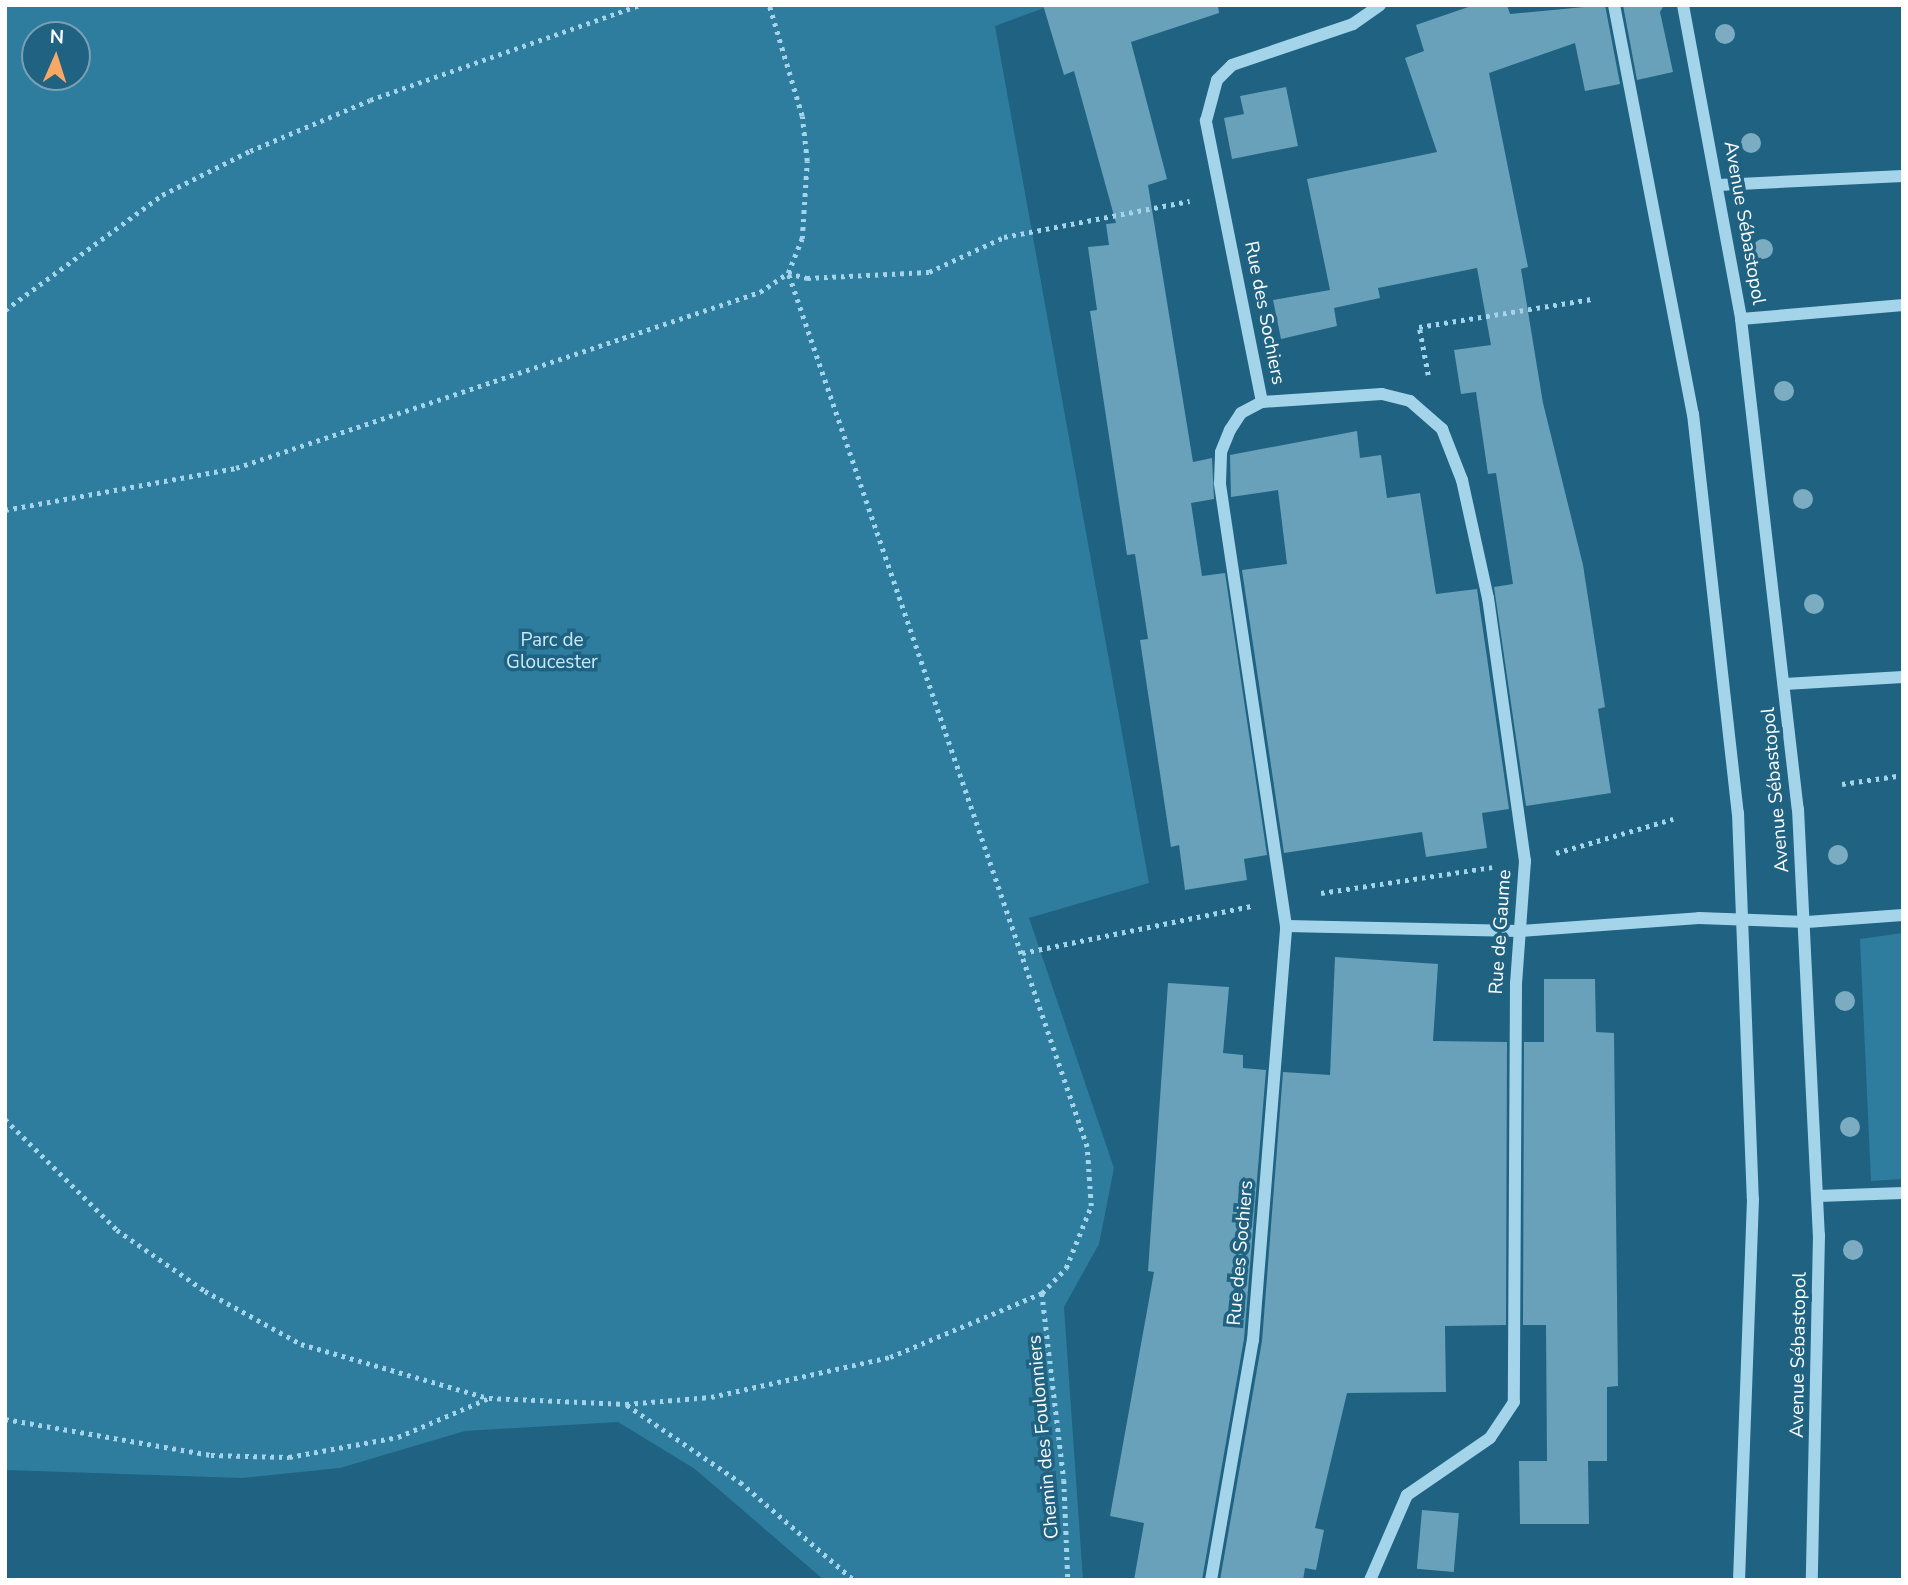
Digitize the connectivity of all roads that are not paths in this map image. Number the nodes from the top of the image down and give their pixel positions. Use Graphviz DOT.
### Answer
graph roads {
  1 [pos="1380,5"];
  2 [pos="1614,5"];
  3 [pos="1683,5"];
  4 [pos="1903,176"];
  5 [pos="1719,185"];
  6 [pos="1903,305"];
  7 [pos="1741,318"];
  8 [pos="1262,402"];
  9 [pos="1903,677"];
  10 [pos="1785,684"];
  11 [pos="1903,915"];
  12 [pos="1743,918"];
  13 [pos="1807,922"];
  14 [pos="1286,926"];
  15 [pos="1519,931"];
  16 [pos="1903,1193"];
  17 [pos="1818,1196"];
  18 [pos="1211,1580"];
  19 [pos="1370,1580"];
  20 [pos="1739,1580"];
  21 [pos="1812,1580"];
  1 -- 8 [label="street, Rue des Sochiers"];
  2 -- 12 [label="street"];
  3 -- 5 [label="street, Avenue Sébastopol"];
  4 -- 5 [label="street"];
  5 -- 7 [label="street, Avenue Sébastopol"];
  6 -- 7 [label="street"];
  7 -- 10 [label="street, Avenue Sébastopol"];
  8 -- 14 [label="street, Rue des Sochiers"];
  8 -- 15 [label="street, Rue de Gaume"];
  9 -- 10 [label="street"];
  10 -- 13 [label="street, Avenue Sébastopol"];
  11 -- 13 [label="street"];
  12 -- 13 [label="street"];
  12 -- 15 [label="street"];
  12 -- 20 [label="street"];
  13 -- 17 [label="street, Avenue Sébastopol"];
  14 -- 15 [label="street"];
  14 -- 18 [label="street, Rue des Sochiers"];
  15 -- 19 [label="street, Rue de Gaume"];
  16 -- 17 [label="street"];
  17 -- 21 [label="street, Avenue Sébastopol"];
}
